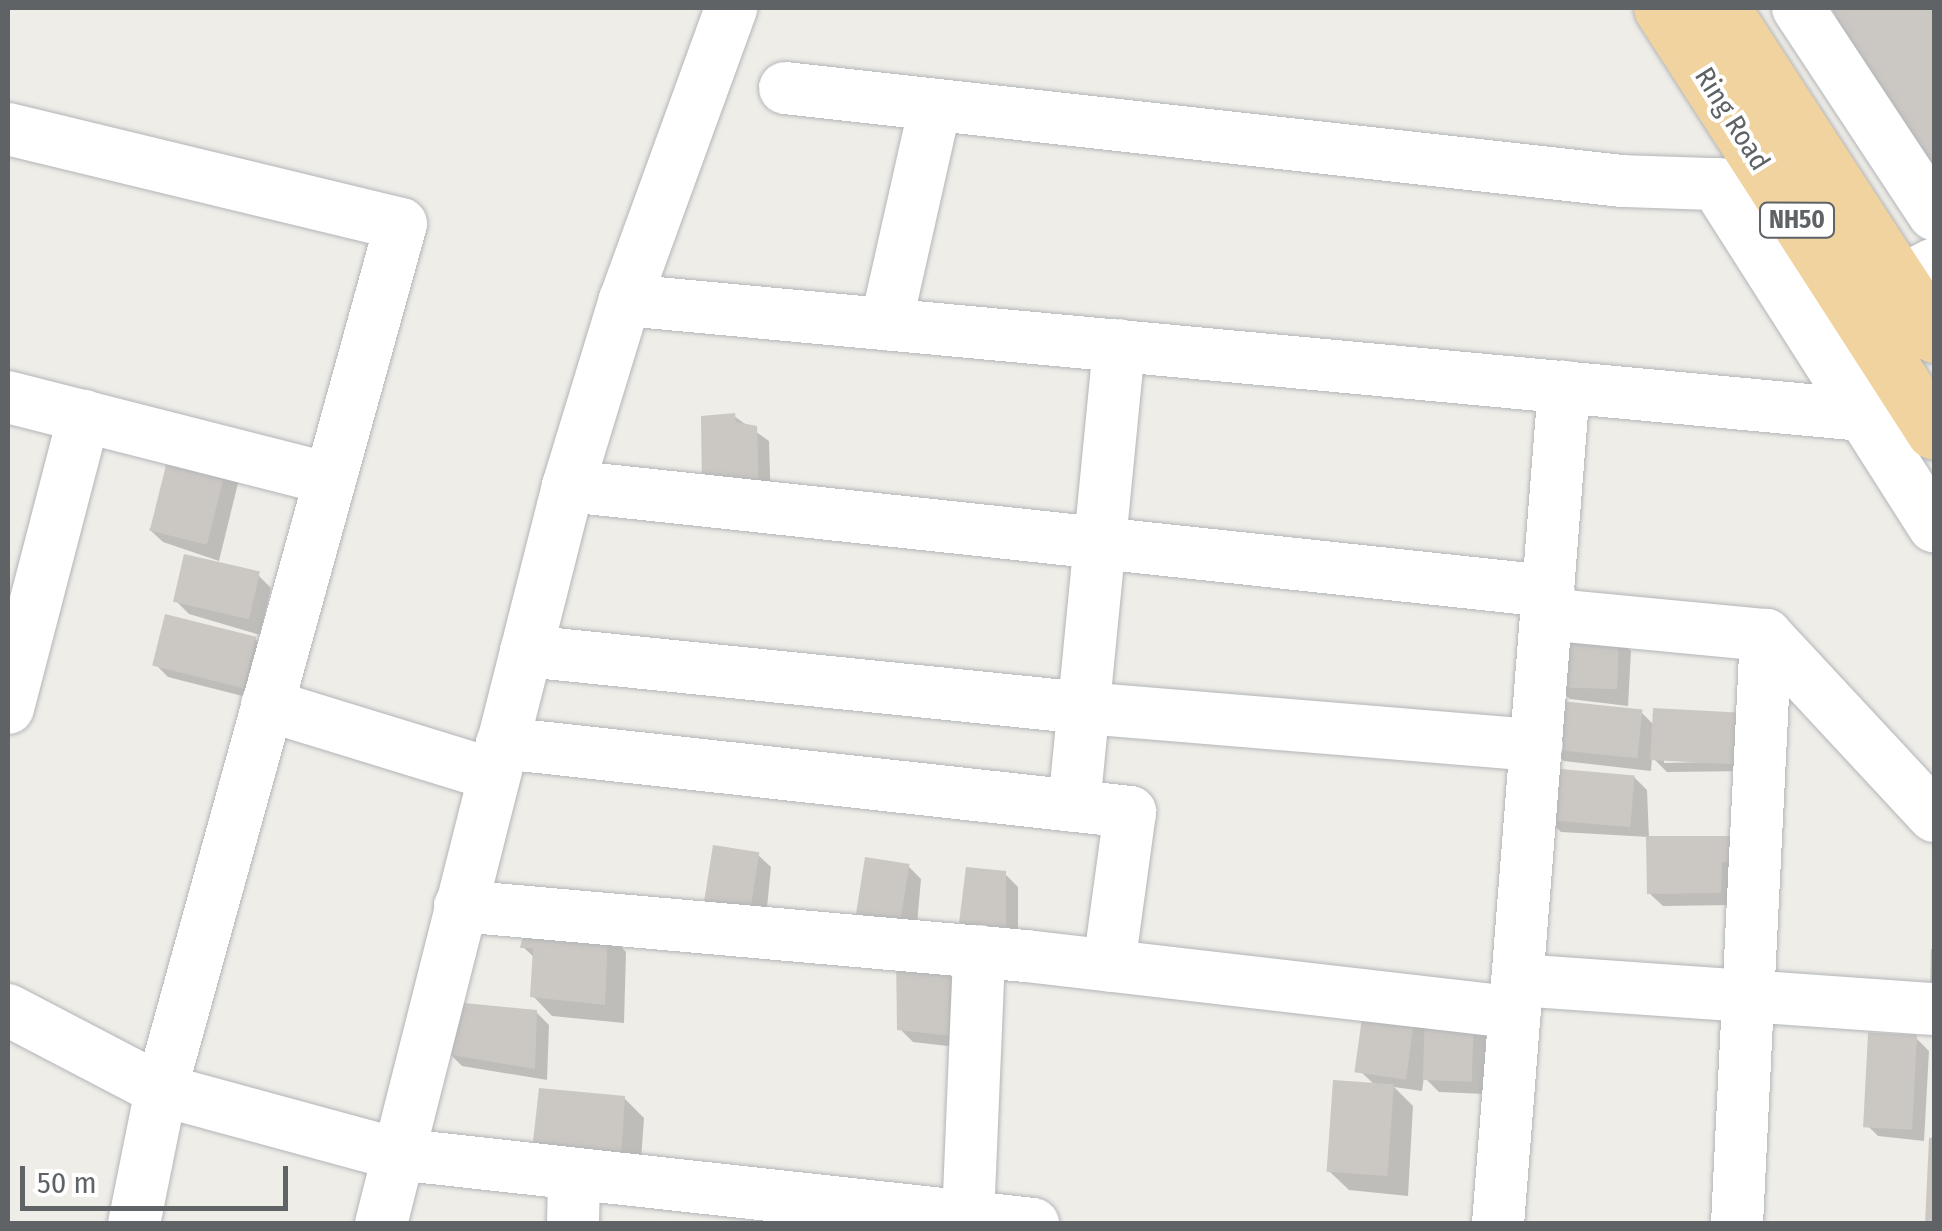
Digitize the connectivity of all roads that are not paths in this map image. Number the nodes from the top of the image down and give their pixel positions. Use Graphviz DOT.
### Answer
graph roads {
  1 [pos="731,8"];
  2 [pos="1661,8"];
  3 [pos="1722,8"];
  4 [pos="1798,8"];
  5 [pos="786,88"];
  6 [pos="935,106"];
  7 [pos="8,129"];
  8 [pos="1716,184"];
  9 [pos="1774,186"];
  10 [pos="1934,214"];
  11 [pos="1918,273"];
  12 [pos="625,300"];
  13 [pos="886,324"];
  14 [pos="1934,335"];
  15 [pos="1119,345"];
  16 [pos="1564,387"];
  17 [pos="8,397"];
  18 [pos="1863,415"];
  19 [pos="84,416"];
  20 [pos="1931,427"];
  21 [pos="330,479"];
  22 [pos="568,486"];
  23 [pos="1934,526"];
  24 [pos="1101,542"];
  25 [pos="1547,602"];
  26 [pos="21,603"];
  27 [pos="1766,634"];
  28 [pos="526,651"];
  29 [pos="268,705"];
  30 [pos="8,708"];
  31 [pos="1084,708"];
  32 [pos="1536,745"];
  33 [pos="498,759"];
  34 [pos="1074,806"];
  35 [pos="1934,816"];
  36 [pos="460,906"];
  37 [pos="979,951"];
  38 [pos="1109,966"];
  39 [pos="1516,997"];
  40 [pos="1748,1000"];
  41 [pos="1934,1009"];
  42 [pos="8,1010"];
  43 [pos="161,1090"];
  44 [pos="396,1154"];
  45 [pos="573,1199"];
  46 [pos="968,1219"];
  47 [pos="134,1224"];
  48 [pos="382,1224"];
  49 [pos="1033,1224"];
  50 [pos="1498,1224"];
  51 [pos="1738,1224"];
  1 -- 12 [label="street"];
  2 -- 9 [label="highway, Ring Road / NH50"];
  3 -- 11 [label="highway, Ring Road / NH50"];
  4 -- 10 [label="street"];
  5 -- 6 [label="street"];
  6 -- 8 [label="street"];
  6 -- 13 [label="street"];
  7 -- 21 [label="street"];
  8 -- 9 [label="street"];
  8 -- 18 [label="street"];
  9 -- 20 [label="highway, Ring Road / NH50"];
  11 -- 14 [label="highway, Ring Road / NH50"];
  12 -- 13 [label="street"];
  12 -- 22 [label="street"];
  13 -- 15 [label="street"];
  15 -- 16 [label="street"];
  15 -- 24 [label="street"];
  16 -- 18 [label="street"];
  16 -- 25 [label="street"];
  17 -- 19 [label="street"];
  18 -- 20 [label="street"];
  18 -- 23 [label="street"];
  19 -- 21 [label="street"];
  19 -- 26 [label="street"];
  21 -- 29 [label="street"];
  22 -- 24 [label="street"];
  22 -- 28 [label="street"];
  24 -- 25 [label="street"];
  24 -- 31 [label="street"];
  25 -- 27 [label="street"];
  25 -- 32 [label="street"];
  26 -- 30 [label="street"];
  27 -- 35 [label="street"];
  27 -- 40 [label="street"];
  28 -- 31 [label="street"];
  28 -- 33 [label="street"];
  29 -- 33 [label="street"];
  29 -- 43 [label="street"];
  31 -- 32 [label="street"];
  31 -- 34 [label="street"];
  32 -- 39 [label="street"];
  33 -- 34 [label="street"];
  33 -- 36 [label="street"];
  34 -- 38 [label="street"];
  36 -- 37 [label="street"];
  36 -- 44 [label="street"];
  37 -- 38 [label="street"];
  37 -- 46 [label="street"];
  38 -- 39 [label="street"];
  39 -- 40 [label="street"];
  39 -- 50 [label="street"];
  40 -- 41 [label="street"];
  40 -- 51 [label="street"];
  42 -- 43 [label="street"];
  43 -- 44 [label="street"];
  43 -- 47 [label="street"];
  44 -- 45 [label="street"];
  44 -- 48 [label="street"];
  45 -- 46 [label="street"];
  46 -- 49 [label="street"];
}
